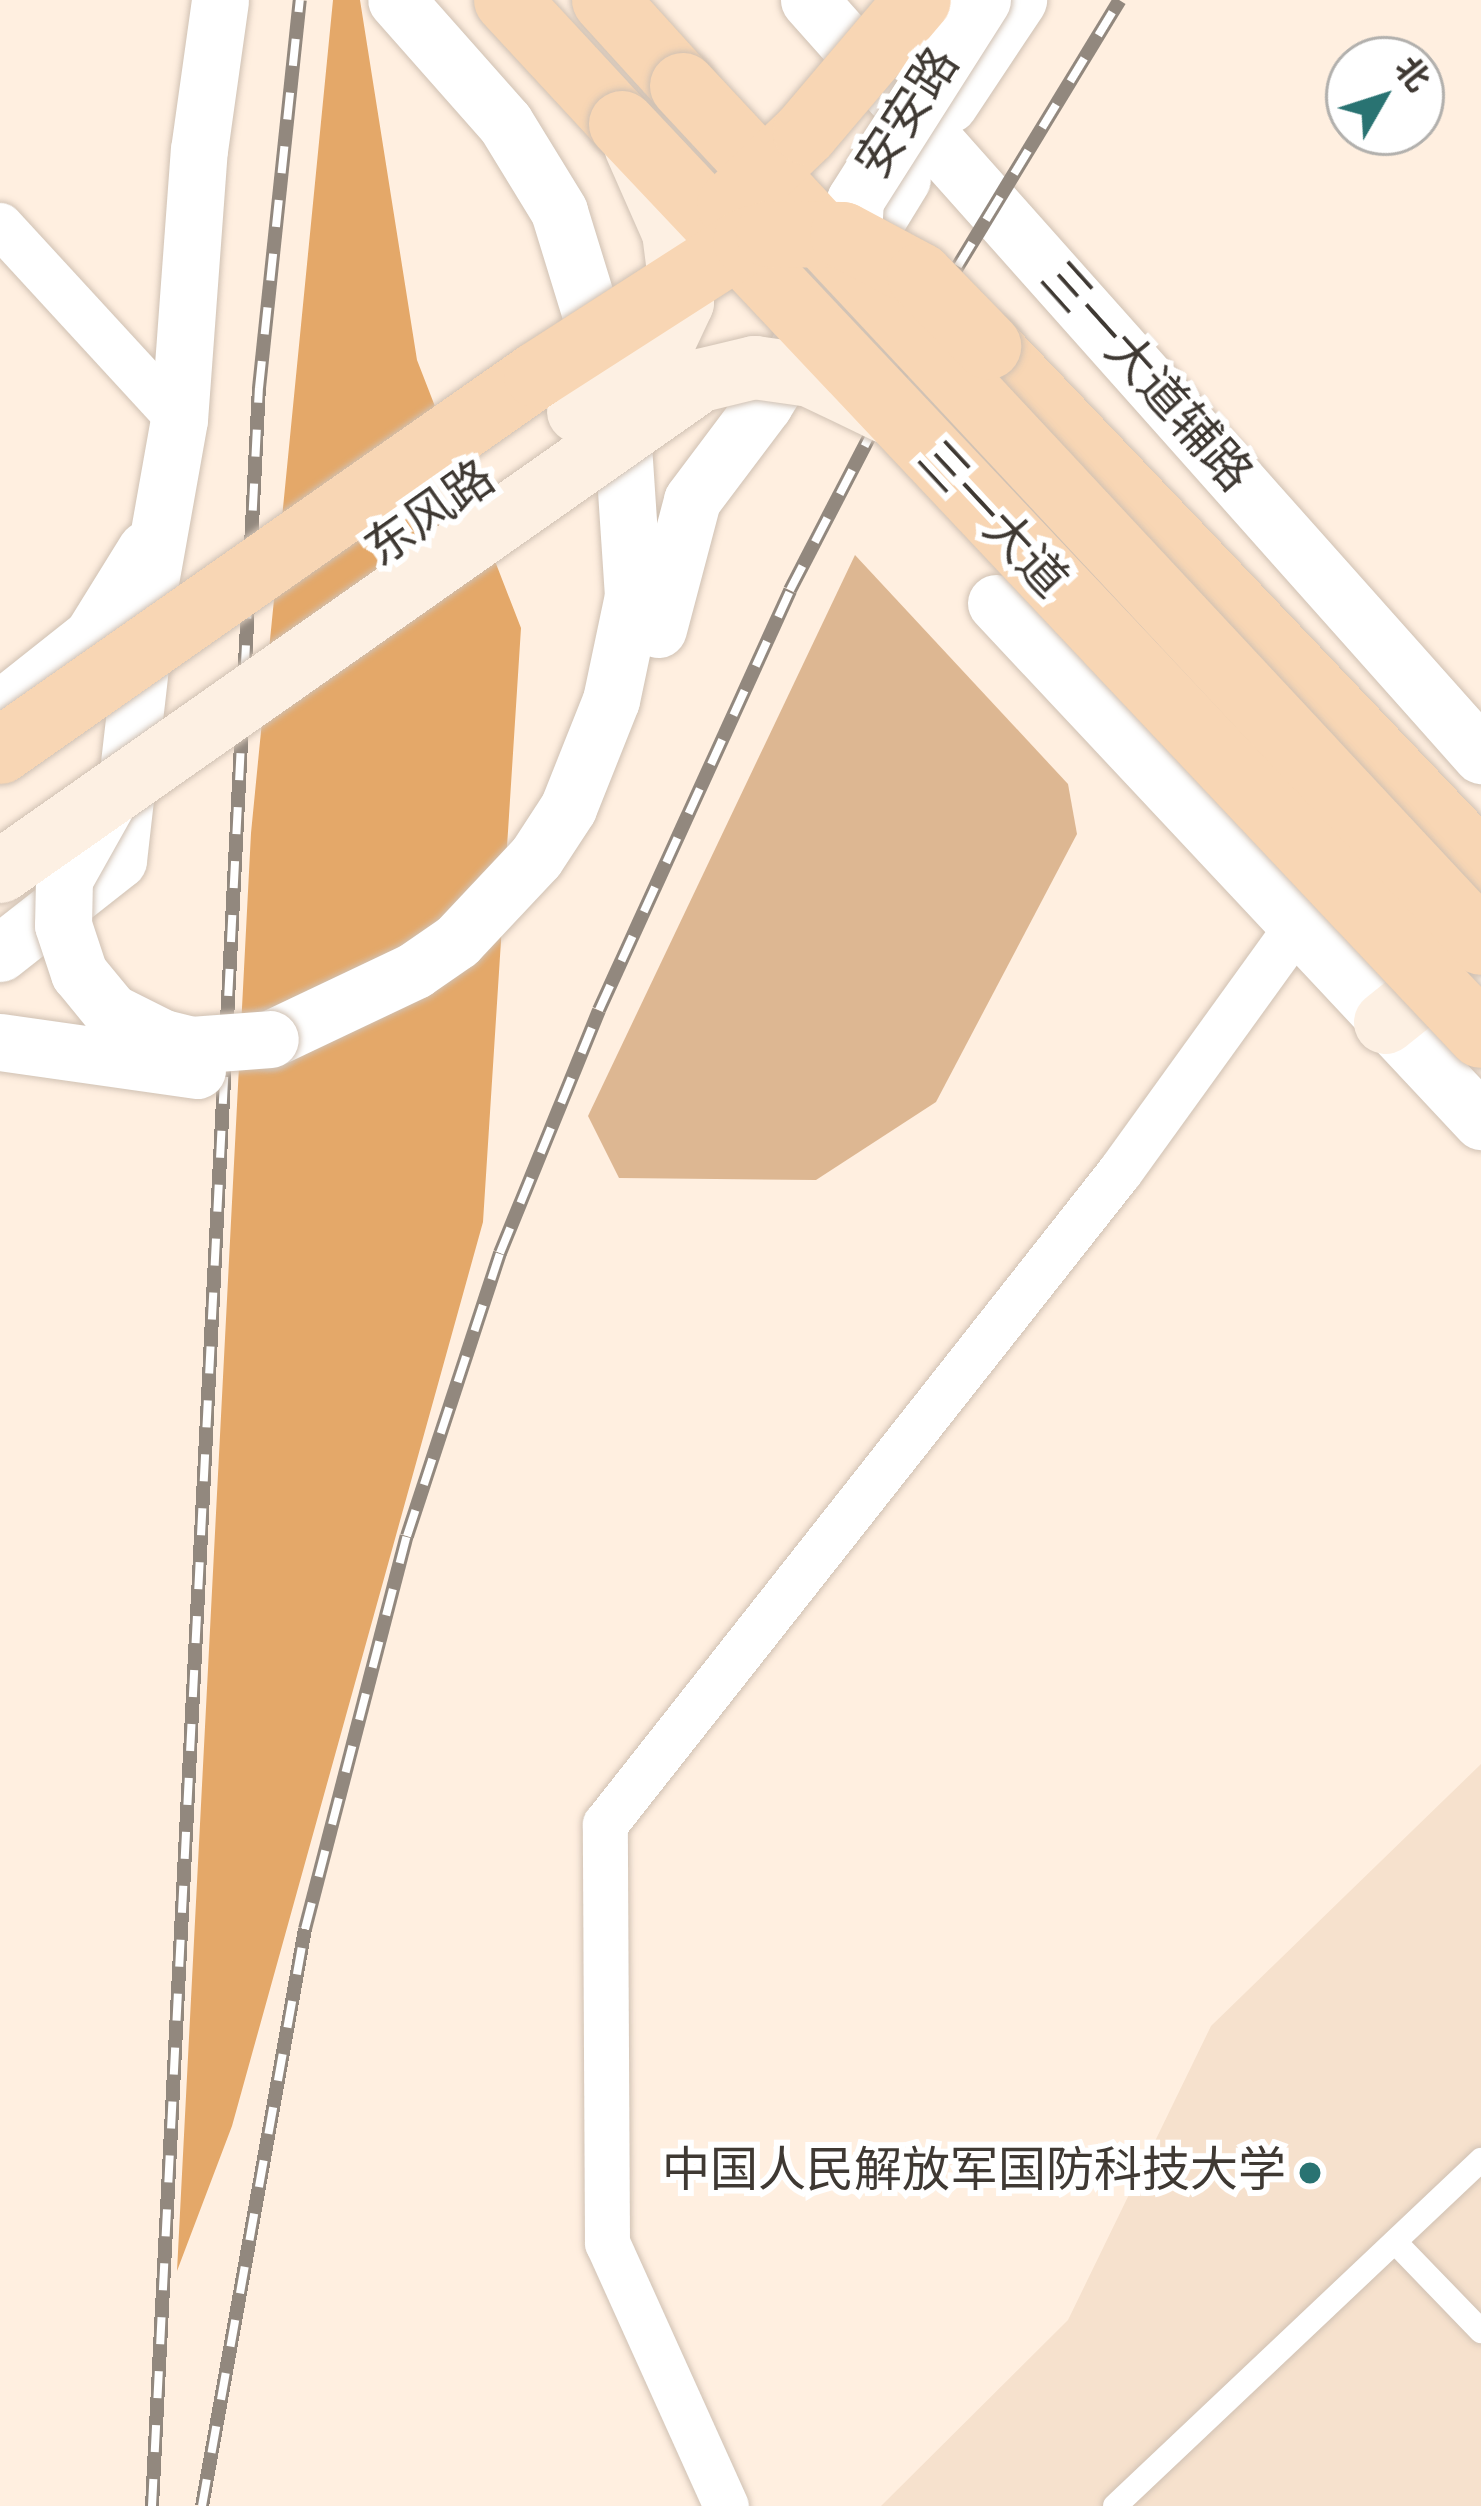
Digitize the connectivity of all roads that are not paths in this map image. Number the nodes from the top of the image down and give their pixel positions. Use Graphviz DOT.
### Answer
graph roads {
  1 [pos="220,0"];
  2 [pos="396,0"];
  3 [pos="423,0"];
  4 [pos="507,0"];
  5 [pos="604,0"];
  6 [pos="809,0"];
  7 [pos="918,0"];
  8 [pos="961,0"];
  9 [pos="982,0"];
  10 [pos="1018,0"];
  11 [pos="683,86"];
  12 [pos="622,124"];
  13 [pos="0,225"];
  14 [pos="878,298"];
  15 [pos="537,375"];
  16 [pos="178,420"];
  17 [pos="903,426"];
  18 [pos="166,508"];
  19 [pos="663,604"];
  20 [pos="996,604"];
  21 [pos="0,709"];
  22 [pos="0,751"];
  23 [pos="1481,755"];
  24 [pos="126,778"];
  25 [pos="0,816"];
  26 [pos="1481,864"];
  27 [pos="0,871"];
  28 [pos="1295,928"];
  29 [pos="1481,944"];
  30 [pos="0,953"];
  31 [pos="1481,993"];
  32 [pos="1398,1035"];
  33 [pos="1481,1035"];
  34 [pos="0,1042"];
  35 [pos="274,1055"];
  36 [pos="1481,1121"];
  37 [pos="1481,2160"];
  38 [pos="1395,2242"];
  39 [pos="1481,2331"];
  40 [pos="726,2506"];
  41 [pos="1115,2506"];
  1 -- 16 [label="street"];
  2 -- 35 [label="street"];
  3 -- 19 [label="street"];
  4 -- 12 [label="highway, 三一大道"];
  5 -- 11 [label="highway, 三一大道"];
  6 -- 23 [label="street, 三一大道辅路"];
  7 -- 15 [label="highway, bridge"];
  8 -- 11 [label="street, 安安路, bridge"];
  9 -- 14 [label="street, 安安路, bridge"];
  10 -- 19 [label="street"];
  11 -- 14 [label="highway, 三一大道, bridge"];
  12 -- 17 [label="highway, 三一大道, bridge"];
  12 -- 25 [label="main road, 东风路, bridge"];
  13 -- 16 [label="street"];
  14 -- 29 [label="highway, 三一大道, bridge"];
  15 -- 22 [label="highway, bridge"];
  15 -- 26 [label="highway, bridge"];
  16 -- 18 [label="street"];
  17 -- 24 [label="main road, bridge"];
  17 -- 33 [label="highway, 三一大道, bridge"];
  18 -- 21 [label="street"];
  18 -- 30 [label="street"];
  19 -- 35 [label="street"];
  20 -- 28 [label="street"];
  24 -- 27 [label="main road, bridge"];
  24 -- 35 [label="street, bridge"];
  28 -- 32 [label="street"];
  28 -- 40 [label="street"];
  29 -- 32 [label="main road"];
  31 -- 32 [label="main road"];
  32 -- 36 [label="street"];
  34 -- 35 [label="street, bridge"];
  37 -- 38 [label="lane"];
  38 -- 39 [label="lane"];
  38 -- 41 [label="lane"];
}
